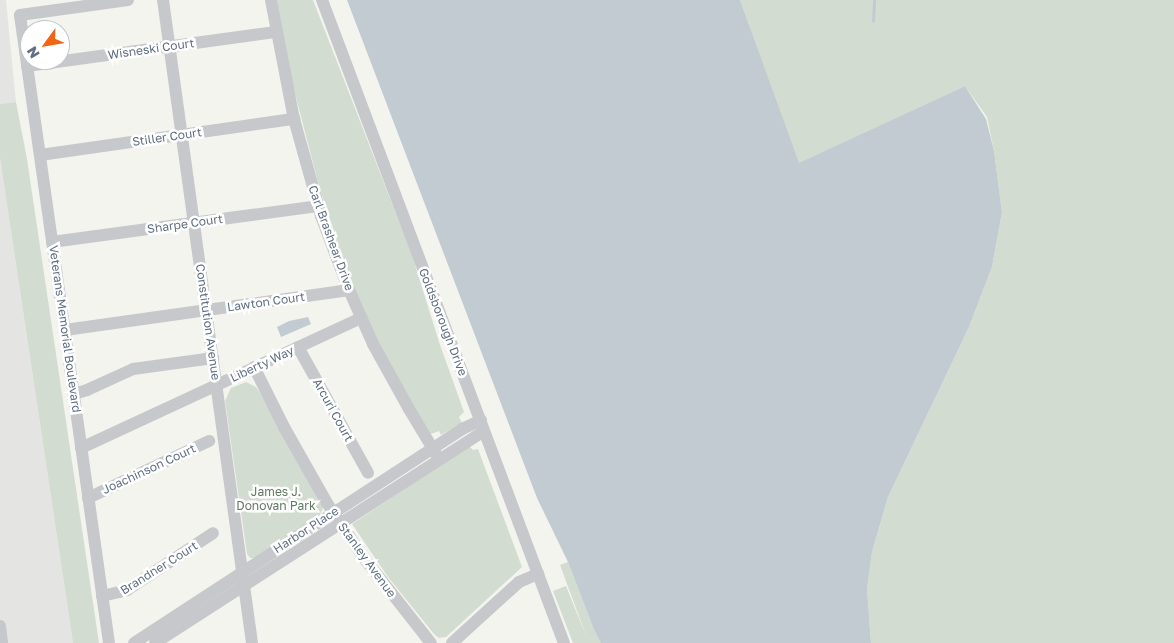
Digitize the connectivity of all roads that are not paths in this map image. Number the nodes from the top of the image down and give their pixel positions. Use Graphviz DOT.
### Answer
graph roads {
  1 [pos="128,0"];
  2 [pos="163,0"];
  3 [pos="270,0"];
  4 [pos="322,0"];
  5 [pos="21,20"];
  6 [pos="275,32"];
  7 [pos="170,46"];
  8 [pos="70,60"];
  9 [pos="29,70"];
  10 [pos="294,120"];
  11 [pos="182,135"];
  12 [pos="40,155"];
  13 [pos="318,206"];
  14 [pos="194,222"];
  15 [pos="52,242"];
  16 [pos="349,290"];
  17 [pos="206,310"];
  18 [pos="361,318"];
  19 [pos="65,330"];
  20 [pos="298,347"];
  21 [pos="213,358"];
  22 [pos="254,367"];
  23 [pos="216,384"];
  24 [pos="74,394"];
  25 [pos="482,426"];
  26 [pos="209,441"];
  27 [pos="81,448"];
  28 [pos="436,453"];
  29 [pos="368,473"];
  30 [pos="88,498"];
  31 [pos="337,518"];
  32 [pos="213,533"];
  33 [pos="538,574"];
  34 [pos="243,580"];
  35 [pos="102,596"];
  36 [pos="0,626"];
  37 [pos="2,643"];
  38 [pos="109,643"];
  39 [pos="134,643"];
  40 [pos="155,643"];
  41 [pos="252,643"];
  42 [pos="430,643"];
  43 [pos="452,643"];
  44 [pos="564,643"];
  1 -- 5 [label="street, Veterans Memorial Boulevard"];
  2 -- 7 [label="street, Constitution Avenue"];
  3 -- 6 [label="street, Carl Brashear Drive"];
  4 -- 25 [label="street, Goldsborough Drive"];
  6 -- 7 [label="street, Wisneski Court"];
  6 -- 10 [label="street, Carl Brashear Drive"];
  7 -- 8 [label="street, Wisneski Court"];
  7 -- 11 [label="street, Constitution Avenue"];
  9 -- 12 [label="street, Veterans Memorial Boulevard"];
  10 -- 11 [label="street, Stiller Court"];
  10 -- 13 [label="street, Carl Brashear Drive"];
  11 -- 12 [label="street, Stiller Court"];
  11 -- 14 [label="street, Constitution Avenue"];
  12 -- 15 [label="street, Veterans Memorial Boulevard"];
  13 -- 14 [label="street, Sharpe Court"];
  13 -- 16 [label="street, Carl Brashear Drive"];
  14 -- 15 [label="street, Sharpe Court"];
  14 -- 17 [label="street, Constitution Avenue"];
  15 -- 19 [label="street, Veterans Memorial Boulevard"];
  16 -- 17 [label="street, Lawton Court"];
  16 -- 18 [label="street, Carl Brashear Drive"];
  17 -- 19 [label="street, Lawton Court"];
  17 -- 21 [label="street, Constitution Avenue"];
  18 -- 20 [label="street, Liberty Way"];
  18 -- 28 [label="street, Carl Brashear Drive"];
  19 -- 24 [label="street, Veterans Memorial Boulevard"];
  20 -- 22 [label="street, Liberty Way"];
  20 -- 29 [label="street, Arcuri Court"];
  21 -- 23 [label="street, Constitution Avenue"];
  21 -- 24 [label="street"];
  22 -- 23 [label="street, Liberty Way"];
  22 -- 31 [label="street, Stanley Avenue"];
  23 -- 27 [label="street, Liberty Way"];
  23 -- 34 [label="street, Constitution Avenue"];
  24 -- 27 [label="street, Veterans Memorial Boulevard"];
  25 -- 28 [label="street, Harbor Place"];
  25 -- 33 [label="street, Goldsborough Drive"];
  26 -- 30 [label="street, Joachinson Court"];
  27 -- 30 [label="street, Veterans Memorial Boulevard"];
  28 -- 31 [label="street, Harbor Place"];
  30 -- 35 [label="street, Veterans Memorial Boulevard"];
  31 -- 34 [label="street, Harbor Place"];
  31 -- 42 [label="street, Stanley Avenue"];
  32 -- 35 [label="street, Brandner Court"];
  33 -- 43 [label="street"];
  33 -- 44 [label="street, Goldsborough Drive"];
  34 -- 39 [label="street, Harbor Place"];
  34 -- 40 [label="street, Harbor Place"];
  34 -- 41 [label="street, Constitution Avenue"];
  35 -- 38 [label="street, Veterans Memorial Boulevard"];
  36 -- 37 [label="street"];
}
